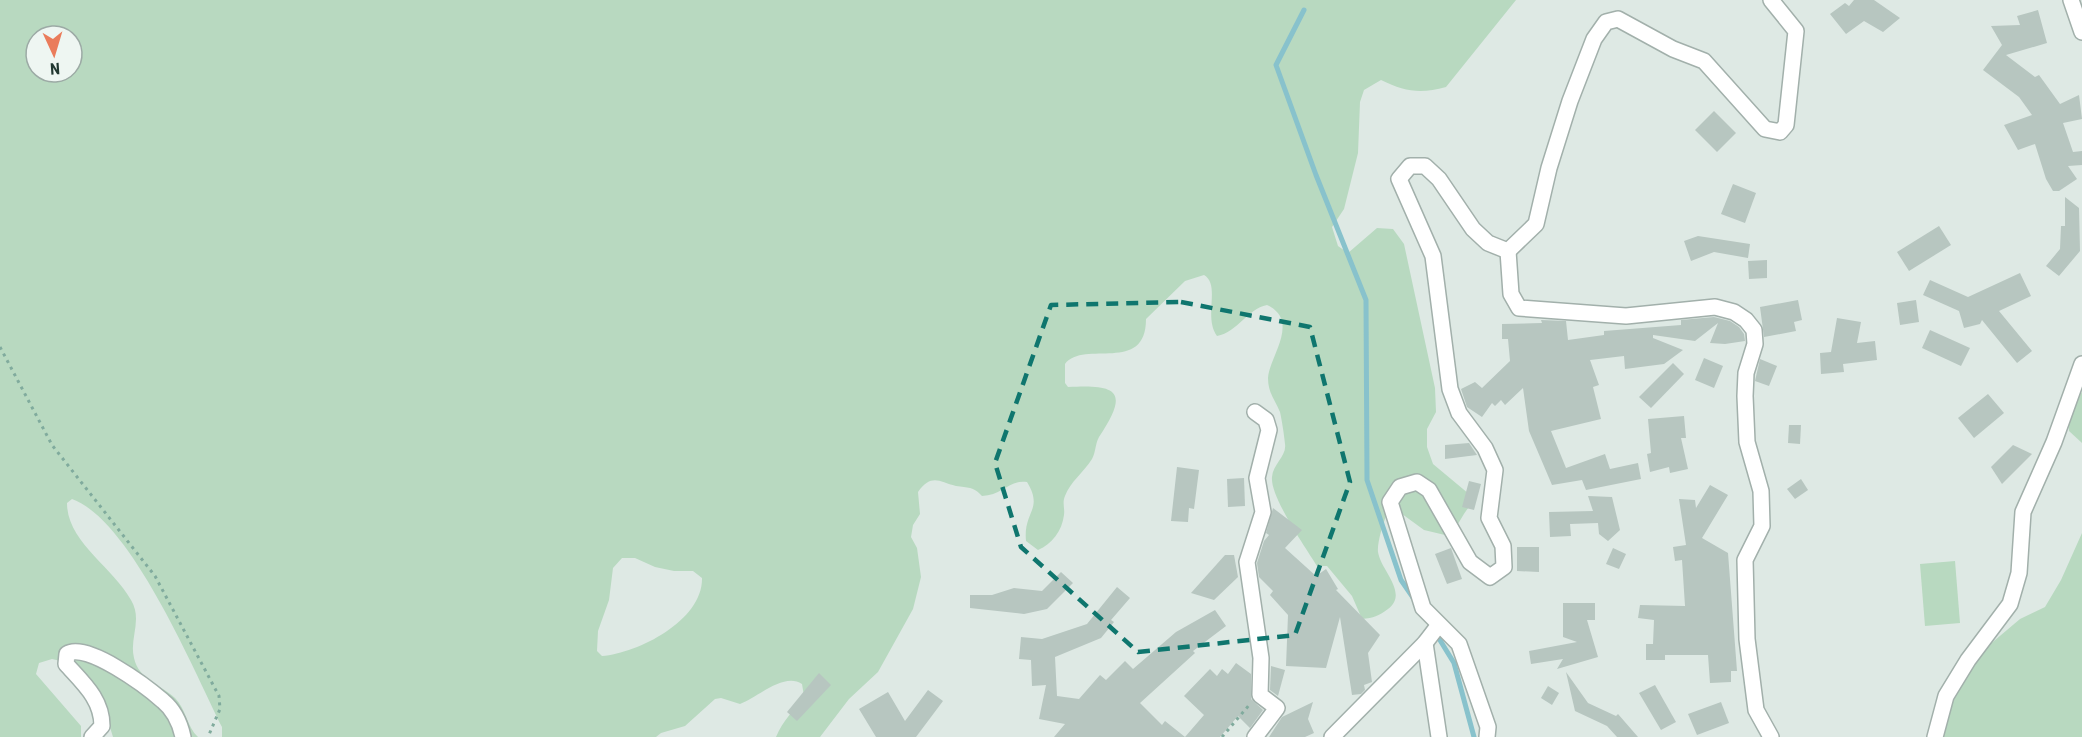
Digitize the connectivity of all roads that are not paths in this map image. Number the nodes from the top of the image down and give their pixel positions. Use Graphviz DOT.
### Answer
graph roads {
  1 [pos="1771,0"];
  2 [pos="2071,0"];
  3 [pos="2082,32"];
  4 [pos="1508,251"];
  5 [pos="2082,364"];
  6 [pos="1255,411"];
  7 [pos="1438,626"];
  8 [pos="1425,643"];
  9 [pos="92,737"];
  10 [pos="183,737"];
  11 [pos="1255,737"];
  12 [pos="1332,737"];
  13 [pos="1439,737"];
  14 [pos="1486,737"];
  15 [pos="1771,737"];
  16 [pos="1935,737"];
  1 -- 4 [label="street"];
  2 -- 3 [label="street"];
  4 -- 7 [label="street"];
  4 -- 15 [label="street"];
  5 -- 16 [label="street"];
  6 -- 11 [label="street"];
  7 -- 8 [label="street"];
  7 -- 14 [label="street"];
  8 -- 12 [label="street"];
  8 -- 13 [label="street"];
  9 -- 10 [label="street"];
}
